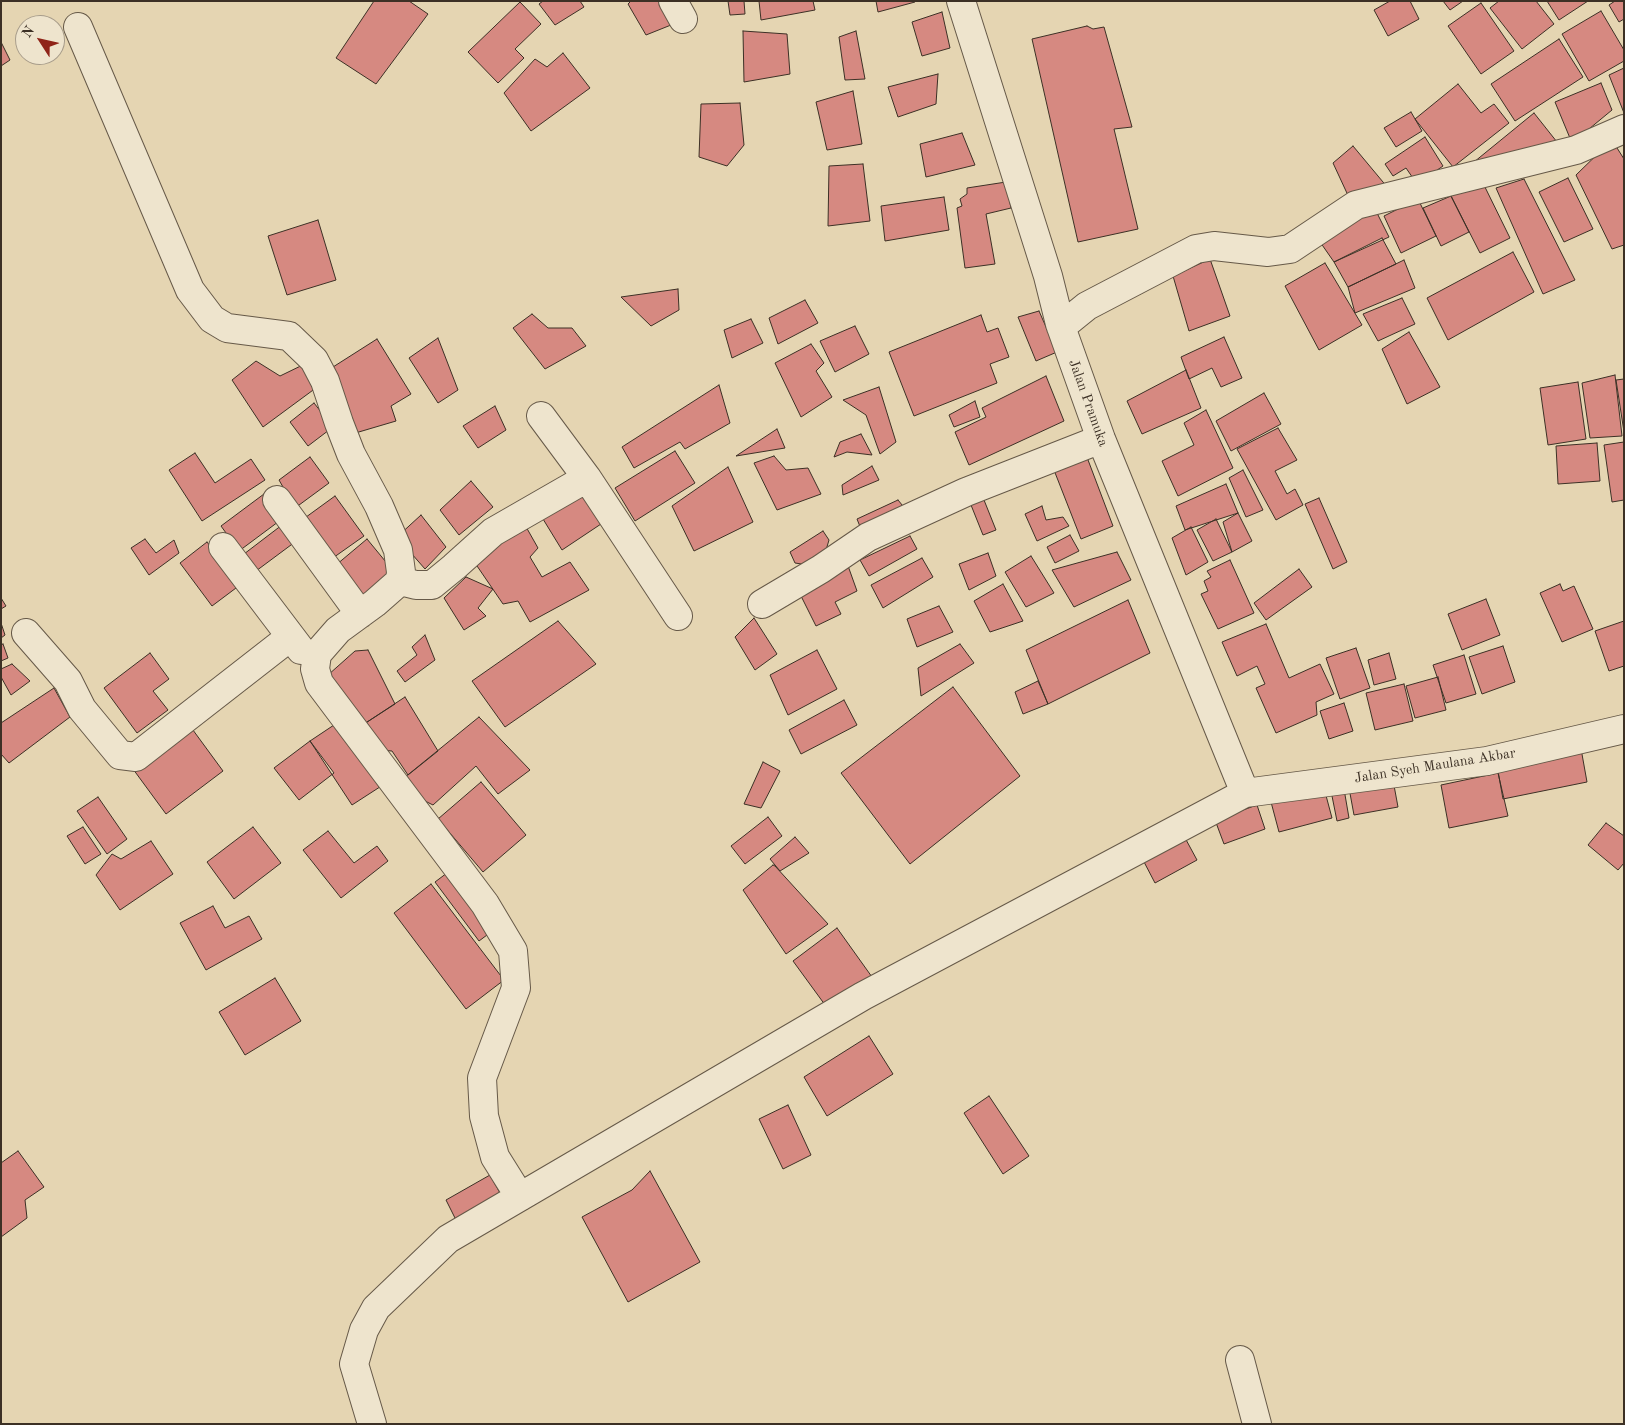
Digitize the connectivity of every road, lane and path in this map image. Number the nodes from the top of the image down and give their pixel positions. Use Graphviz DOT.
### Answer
graph roads {
  1 [pos="961,1"];
  2 [pos="78,27"];
  3 [pos="1624,129"];
  4 [pos="1061,327"];
  5 [pos="541,416"];
  6 [pos="1101,439"];
  7 [pos="587,478"];
  8 [pos="277,500"];
  9 [pos="223,547"];
  10 [pos="400,581"];
  11 [pos="762,604"];
  12 [pos="360,614"];
  13 [pos="678,616"];
  14 [pos="26,633"];
  15 [pos="290,637"];
  16 [pos="315,669"];
  17 [pos="1624,729"];
  18 [pos="1245,793"];
  19 [pos="520,1197"];
  20 [pos="1240,1360"];
  21 [pos="372,1424"];
  22 [pos="1257,1424"];
  1 -- 4 [label="street, Jalan Pramuka"];
  2 -- 10 [label="street"];
  3 -- 4 [label="street"];
  4 -- 6 [label="street, Jalan Pramuka"];
  5 -- 7 [label="street"];
  6 -- 11 [label="street"];
  6 -- 18 [label="street, Jalan Pramuka"];
  7 -- 10 [label="street"];
  7 -- 13 [label="street"];
  8 -- 12 [label="street"];
  9 -- 15 [label="street"];
  10 -- 12 [label="street"];
  12 -- 16 [label="street"];
  14 -- 15 [label="street"];
  15 -- 16 [label="street"];
  16 -- 19 [label="street"];
  17 -- 18 [label="street, Jalan Syeh Maulana Akbar"];
  18 -- 19 [label="street"];
  19 -- 21 [label="street"];
  20 -- 22 [label="street"];
}
